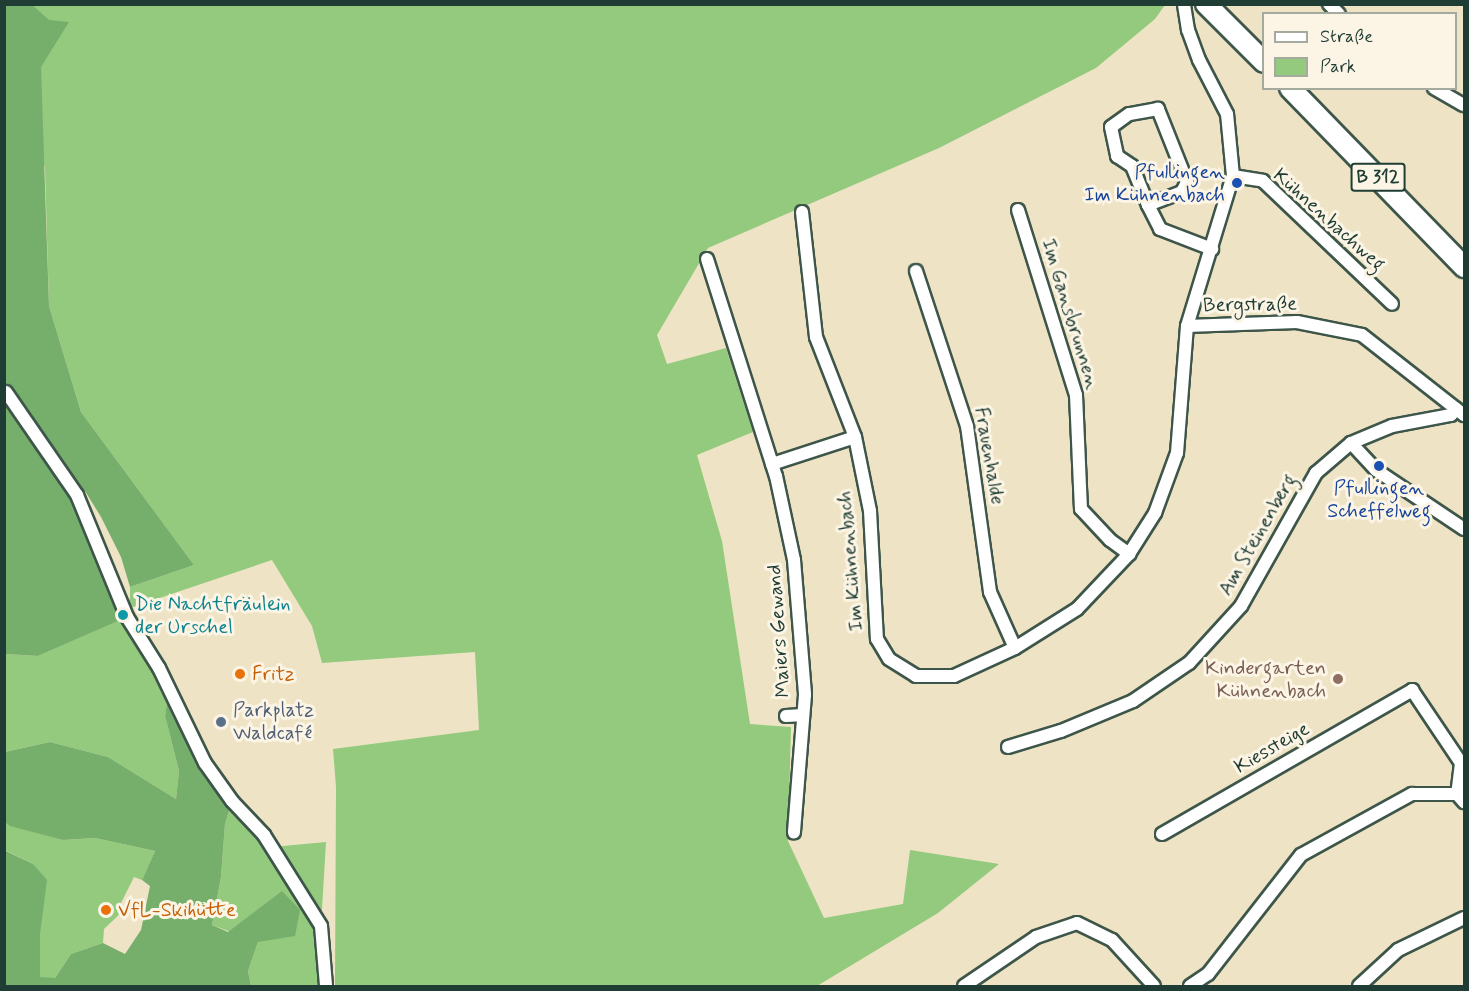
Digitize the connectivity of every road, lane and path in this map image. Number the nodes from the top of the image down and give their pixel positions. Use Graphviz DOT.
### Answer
graph roads {
  1 [pos="1184,4"];
  2 [pos="1206,4"];
  3 [pos="1262,61"];
  4 [pos="1292,90"];
  5 [pos="1438,90"];
  6 [pos="1464,105"];
  7 [pos="1233,176"];
  8 [pos="1148,205"];
  9 [pos="1018,210"];
  10 [pos="802,212"];
  11 [pos="1212,249"];
  12 [pos="707,259"];
  13 [pos="1464,267"];
  14 [pos="916,271"];
  15 [pos="1392,304"];
  16 [pos="1187,326"];
  17 [pos="6,392"];
  18 [pos="1460,412"];
  19 [pos="855,436"];
  20 [pos="1352,443"];
  21 [pos="772,464"];
  22 [pos="1464,529"];
  23 [pos="1130,554"];
  24 [pos="1015,648"];
  25 [pos="803,715"];
  26 [pos="786,716"];
  27 [pos="1008,747"];
  28 [pos="1461,798"];
  29 [pos="794,833"];
  30 [pos="1162,834"];
  31 [pos="1464,918"];
  32 [pos="326,987"];
  33 [pos="964,987"];
  34 [pos="1154,987"];
  35 [pos="1190,987"];
  36 [pos="1359,987"];
  1 -- 7 [label="street, Im Kühnenbach"];
  2 -- 3 [label="main road"];
  4 -- 13 [label="main road, B 312"];
  5 -- 6 [label="street"];
  7 -- 11 [label="street, Im Kühnenbach"];
  7 -- 15 [label="street, Kühnenbachweg"];
  8 -- 8 [label="street"];
  8 -- 11 [label="street"];
  9 -- 23 [label="street, Im Gansbrunnen"];
  10 -- 19 [label="street, Im Kühnenbach"];
  11 -- 16 [label="street, Im Kühnenbach"];
  12 -- 21 [label="street, Maiers Gewand"];
  14 -- 24 [label="street, Frauenhalde"];
  16 -- 18 [label="street, Bergstraße"];
  16 -- 23 [label="street, Im Kühnenbach"];
  17 -- 32 [label="street"];
  18 -- 20 [label="street, Am Steinenberg"];
  19 -- 21 [label="street"];
  19 -- 24 [label="street, Im Kühnenbach"];
  20 -- 22 [label="street"];
  20 -- 27 [label="street, Am Steinenberg"];
  21 -- 25 [label="street, Maiers Gewand"];
  23 -- 24 [label="street, Im Kühnenbach"];
  25 -- 26 [label="street"];
  25 -- 29 [label="street, Maiers Gewand"];
  28 -- 30 [label="street, Kiessteige"];
  28 -- 35 [label="street"];
  31 -- 36 [label="street"];
  33 -- 34 [label="street"];
}
